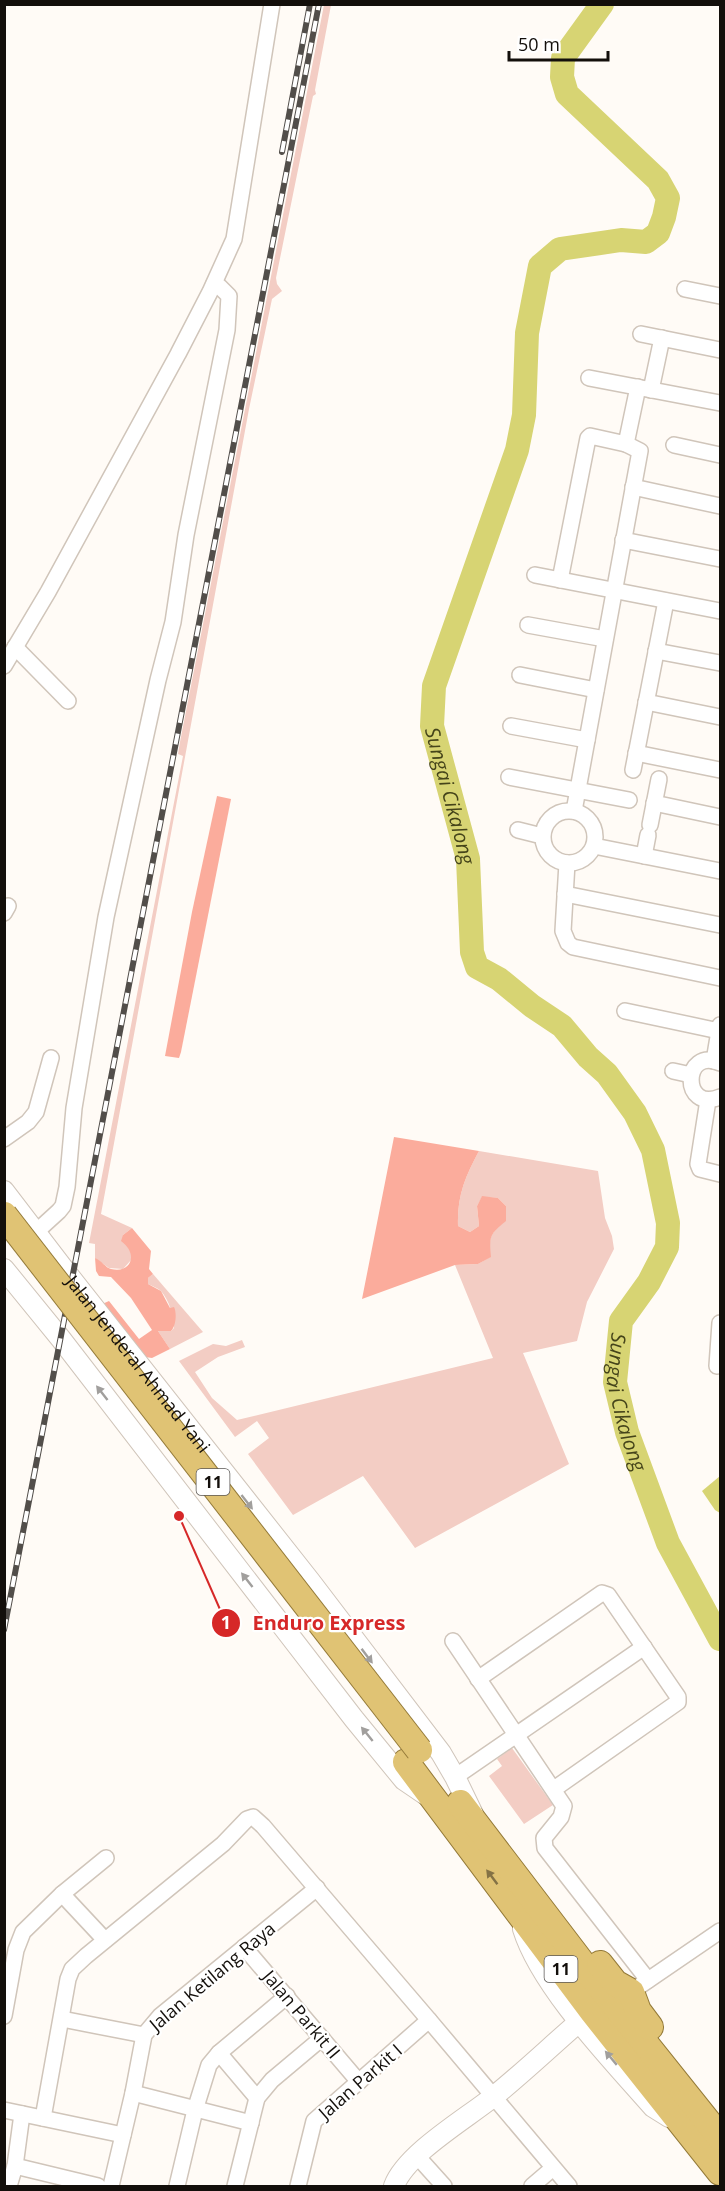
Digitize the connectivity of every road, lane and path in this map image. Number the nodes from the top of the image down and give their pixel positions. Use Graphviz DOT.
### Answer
graph roads {
  1 [pos="272,4"];
  2 [pos="214,284"];
  3 [pos="685,290"];
  4 [pos="720,296"];
  5 [pos="641,334"];
  6 [pos="662,338"];
  7 [pos="720,350"];
  8 [pos="589,378"];
  9 [pos="644,388"];
  10 [pos="720,403"];
  11 [pos="626,444"];
  12 [pos="674,446"];
  13 [pos="720,454"];
  14 [pos="633,487"];
  15 [pos="720,506"];
  16 [pos="623,540"];
  17 [pos="720,559"];
  18 [pos="535,575"];
  19 [pos="560,580"];
  20 [pos="614,590"];
  21 [pos="666,601"];
  22 [pos="720,611"];
  23 [pos="528,625"];
  24 [pos="605,639"];
  25 [pos="15,647"];
  26 [pos="656,651"];
  27 [pos="720,663"];
  28 [pos="4,666"];
  29 [pos="520,675"];
  30 [pos="596,690"];
  31 [pos="68,701"];
  32 [pos="646,702"];
  33 [pos="720,717"];
  34 [pos="511,726"];
  35 [pos="587,740"];
  36 [pos="636,753"];
  37 [pos="661,769"];
  38 [pos="633,770"];
  39 [pos="720,770"];
  40 [pos="509,777"];
  41 [pos="578,792"];
  42 [pos="630,800"];
  43 [pos="654,803"];
  44 [pos="574,811"];
  45 [pos="720,817"];
  46 [pos="518,830"];
  47 [pos="542,836"];
  48 [pos="594,846"];
  49 [pos="644,856"];
  50 [pos="567,863"];
  51 [pos="720,871"];
  52 [pos="565,894"];
  53 [pos="720,926"];
  54 [pos="720,978"];
  55 [pos="625,1011"];
  56 [pos="720,1028"];
  57 [pos="51,1058"];
  58 [pos="717,1062"];
  59 [pos="673,1071"];
  60 [pos="691,1075"];
  61 [pos="714,1098"];
  62 [pos="4,1139"];
  63 [pos="720,1174"];
  64 [pos="4,1191"];
  65 [pos="4,1215"];
  66 [pos="36,1233"];
  67 [pos="4,1243"];
  68 [pos="4,1269"];
  69 [pos="720,1326"];
  70 [pos="717,1366"];
  71 [pos="169,1401"];
  72 [pos="131,1431"];
  73 [pos="453,1641"];
  74 [pos="644,1647"];
  75 [pos="478,1679"];
  76 [pos="516,1734"];
  77 [pos="413,1756"];
  78 [pos="465,1770"];
  79 [pos="554,1789"];
  80 [pos="438,1803"];
  81 [pos="479,1829"];
  82 [pos="106,1858"];
  83 [pos="317,1888"];
  84 [pos="62,1893"];
  85 [pos="517,1911"];
  86 [pos="549,1922"];
  87 [pos="720,1931"];
  88 [pos="105,1940"];
  89 [pos="244,1947"];
  90 [pos="639,1986"];
  91 [pos="287,1996"];
  92 [pos="4,2016"];
  93 [pos="62,2019"];
  94 [pos="429,2020"];
  95 [pos="580,2021"];
  96 [pos="144,2035"];
  97 [pos="322,2038"];
  98 [pos="219,2053"];
  99 [pos="359,2082"];
  100 [pos="133,2093"];
  101 [pos="494,2096"];
  102 [pos="257,2098"];
  103 [pos="4,2110"];
  104 [pos="195,2110"];
  105 [pos="22,2114"];
  106 [pos="689,2115"];
  107 [pos="43,2118"];
  108 [pos="251,2123"];
  109 [pos="123,2135"];
  110 [pos="720,2137"];
  111 [pos="417,2156"];
  112 [pos="15,2166"];
  113 [pos="553,2168"];
  114 [pos="720,2172"];
  115 [pos="720,2179"];
  116 [pos="49,2181"];
  117 [pos="9,2187"];
  118 [pos="98,2187"];
  119 [pos="111,2187"];
  120 [pos="177,2187"];
  121 [pos="235,2187"];
  122 [pos="298,2187"];
  123 [pos="394,2187"];
  124 [pos="444,2187"];
  125 [pos="532,2187"];
  126 [pos="569,2187"];
  127 [pos="711,2187"];
  1 -- 2 [label="street"];
  2 -- 25 [label="street"];
  2 -- 66 [label="street"];
  3 -- 4 [label="street"];
  5 -- 6 [label="street"];
  6 -- 7 [label="street"];
  6 -- 9 [label="street"];
  8 -- 9 [label="street"];
  9 -- 10 [label="street"];
  9 -- 11 [label="street"];
  11 -- 14 [label="street"];
  11 -- 19 [label="street"];
  12 -- 13 [label="street"];
  14 -- 15 [label="street"];
  14 -- 16 [label="street"];
  16 -- 17 [label="street"];
  16 -- 20 [label="street"];
  18 -- 19 [label="street"];
  19 -- 20 [label="street"];
  20 -- 21 [label="street"];
  20 -- 24 [label="street"];
  21 -- 22 [label="street"];
  21 -- 26 [label="street"];
  23 -- 24 [label="street"];
  24 -- 30 [label="street"];
  25 -- 28 [label="street"];
  25 -- 31 [label="street"];
  26 -- 27 [label="street"];
  26 -- 32 [label="street"];
  29 -- 30 [label="street"];
  30 -- 35 [label="street"];
  32 -- 33 [label="street"];
  32 -- 36 [label="street"];
  34 -- 35 [label="street"];
  35 -- 41 [label="street"];
  36 -- 37 [label="street"];
  36 -- 38 [label="street"];
  37 -- 39 [label="street"];
  37 -- 43 [label="street"];
  40 -- 41 [label="street"];
  41 -- 42 [label="street"];
  41 -- 44 [label="street"];
  43 -- 45 [label="street"];
  43 -- 49 [label="street"];
  44 -- 47 [label="street"];
  44 -- 48 [label="street"];
  46 -- 47 [label="street"];
  47 -- 50 [label="street"];
  48 -- 49 [label="street"];
  48 -- 50 [label="street"];
  49 -- 51 [label="street"];
  50 -- 52 [label="street"];
  52 -- 53 [label="street"];
  52 -- 54 [label="street"];
  55 -- 56 [label="street"];
  56 -- 58 [label="street"];
  57 -- 62 [label="street"];
  58 -- 60 [label="street"];
  59 -- 60 [label="street"];
  60 -- 61 [label="street"];
  61 -- 63 [label="street"];
  64 -- 66 [label="street, Jalan Jenderal Ahmad Yani"];
  65 -- 77 [label="highway, Jalan Jenderal Ahmad Yani / 11, bridge"];
  66 -- 71 [label="street, Jalan Jenderal Ahmad Yani"];
  67 -- 77 [label="highway, Jalan Jenderal Ahmad Yani / 11"];
  72 -- 68 [label="street, Jalan Jenderal Ahmad Yani, one-way"];
  69 -- 70 [label="street"];
  71 -- 72 [label="street"];
  71 -- 78 [label="street, Jalan Jenderal Ahmad Yani, one-way"];
  80 -- 72 [label="street, Jalan Jenderal Ahmad Yani, one-way"];
  73 -- 75 [label="street"];
  74 -- 75 [label="street"];
  74 -- 76 [label="street"];
  74 -- 79 [label="street"];
  75 -- 76 [label="street"];
  76 -- 78 [label="street"];
  76 -- 79 [label="street"];
  77 -- 80 [label="highway, Jalan Jenderal Ahmad Yani / 11"];
  77 -- 81 [label="highway, Jalan Jenderal Ahmad Yani / 11"];
  78 -- 81 [label="street, Jalan Jenderal Ahmad Yani"];
  79 -- 90 [label="street"];
  85 -- 80 [label="highway, Jalan Jenderal Ahmad Yani / 11, one-way"];
  81 -- 86 [label="highway, Jalan Jenderal Ahmad Yani / 11"];
  82 -- 84 [label="street"];
  83 -- 88 [label="street"];
  83 -- 89 [label="street, Jalan Ketilang Raya"];
  83 -- 94 [label="street"];
  84 -- 88 [label="street"];
  84 -- 92 [label="street"];
  85 -- 95 [label="street"];
  85 -- 106 [label="highway, Jalan Jenderal Ahmad Yani / 11"];
  86 -- 90 [label="highway"];
  86 -- 106 [label="highway, Jalan Jenderal Ahmad Yani / 11"];
  87 -- 90 [label="street"];
  88 -- 93 [label="street"];
  89 -- 91 [label="street, Jalan Parkit II"];
  89 -- 96 [label="street, Jalan Ketilang Raya"];
  90 -- 106 [label="highway"];
  91 -- 97 [label="street, Jalan Parkit II"];
  91 -- 98 [label="street"];
  93 -- 96 [label="street"];
  93 -- 107 [label="street"];
  94 -- 99 [label="street, Jalan Parkit I"];
  94 -- 101 [label="street"];
  95 -- 101 [label="street"];
  106 -- 95 [label="street, one-way"];
  96 -- 100 [label="street, Jalan Ketilang Raya"];
  97 -- 99 [label="street, Jalan Parkit II"];
  97 -- 102 [label="street"];
  98 -- 102 [label="street"];
  98 -- 104 [label="street"];
  99 -- 122 [label="street, Jalan Parkit I"];
  100 -- 104 [label="street"];
  100 -- 109 [label="street, Jalan Ketilang Raya"];
  101 -- 111 [label="street"];
  101 -- 113 [label="street"];
  102 -- 108 [label="street"];
  103 -- 105 [label="street"];
  104 -- 108 [label="street"];
  104 -- 120 [label="street"];
  105 -- 107 [label="street"];
  105 -- 112 [label="street"];
  106 -- 110 [label="highway, Jalan Jenderal Ahmad Yani / 11"];
  106 -- 114 [label="highway, Jalan Jenderal Ahmad Yani / 11"];
  107 -- 109 [label="street"];
  108 -- 121 [label="street"];
  109 -- 119 [label="street, Jalan Ketilang Raya"];
  111 -- 123 [label="street"];
  111 -- 124 [label="street"];
  112 -- 116 [label="street"];
  112 -- 117 [label="street"];
  113 -- 125 [label="street"];
  113 -- 126 [label="street"];
  115 -- 127 [label="street"];
  116 -- 118 [label="street"];
}
